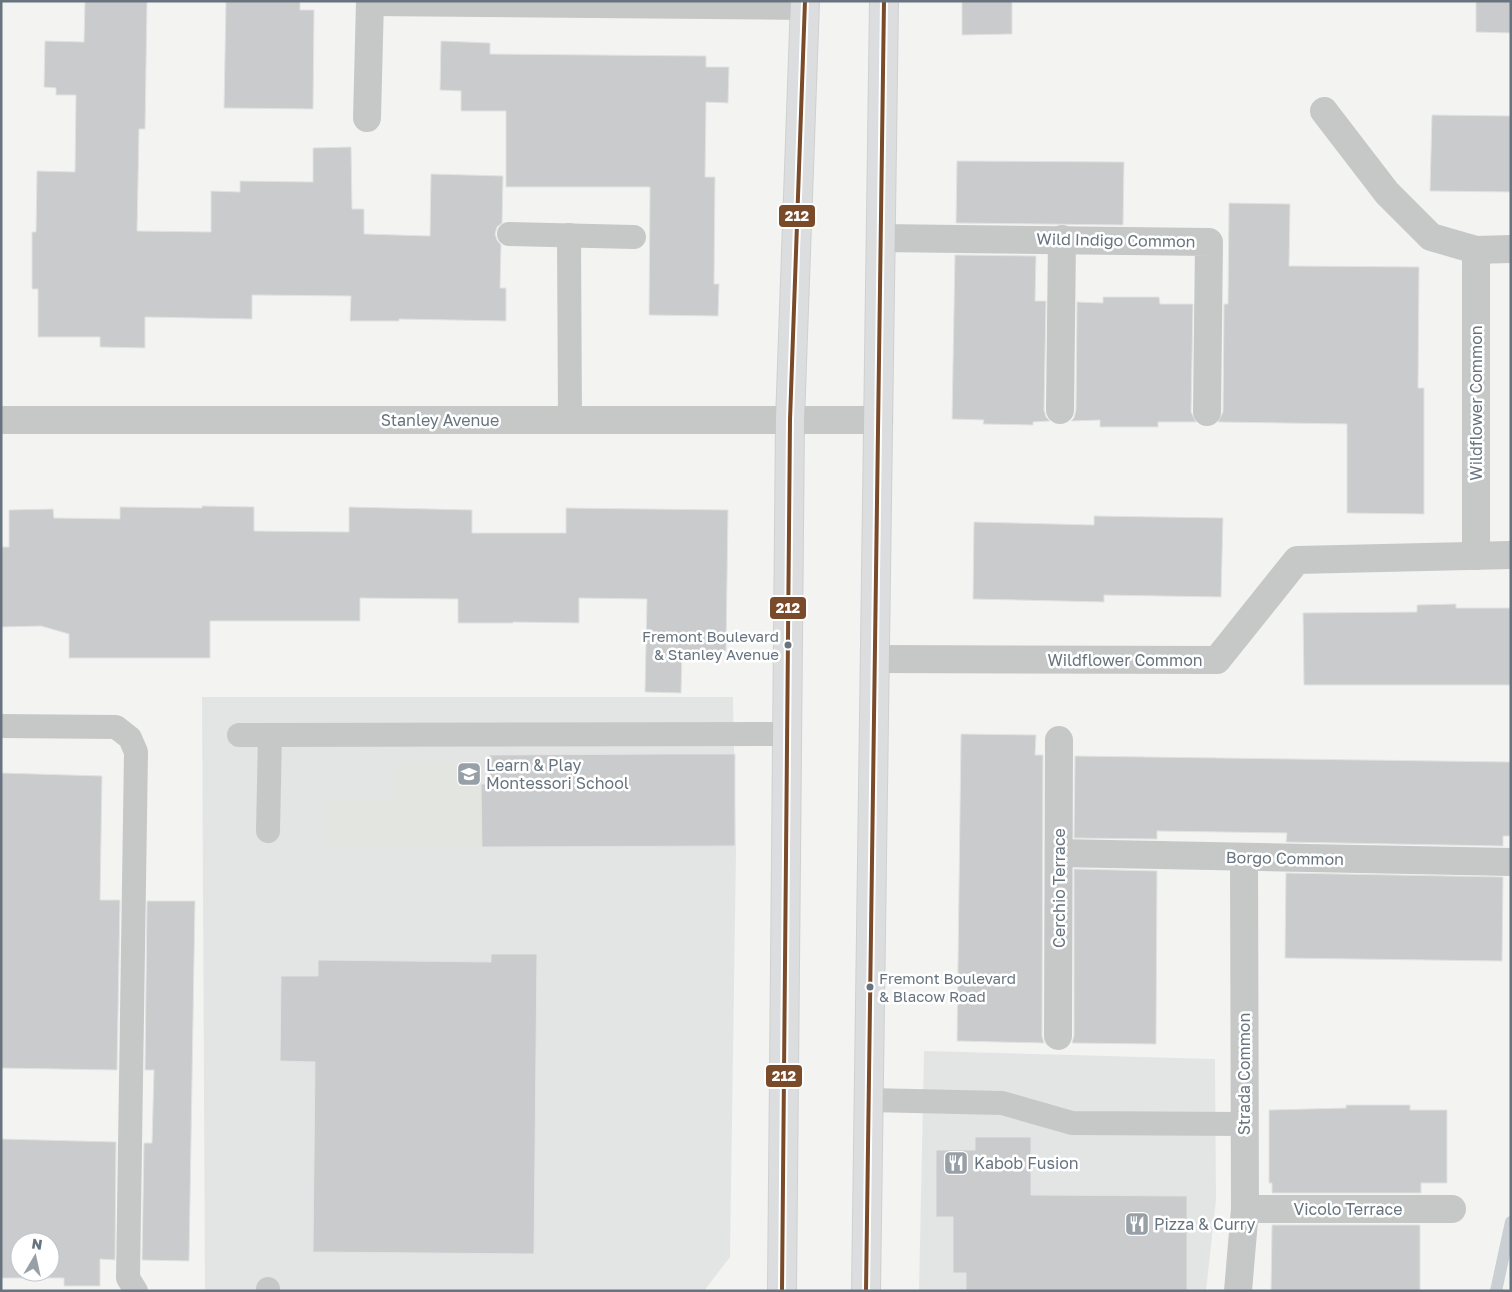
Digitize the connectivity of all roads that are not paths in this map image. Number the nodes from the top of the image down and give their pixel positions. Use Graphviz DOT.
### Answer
graph roads {
  1 [pos="884,1"];
  2 [pos="370,2"];
  3 [pos="805,4"];
  4 [pos="1324,110"];
  5 [pos="368,118"];
  6 [pos="509,234"];
  7 [pos="569,235"];
  8 [pos="634,237"];
  9 [pos="882,238"];
  10 [pos="1062,240"];
  11 [pos="1511,249"];
  12 [pos="1476,250"];
  13 [pos="1060,410"];
  14 [pos="1207,412"];
  15 [pos="1,420"];
  16 [pos="570,420"];
  17 [pos="790,420"];
  18 [pos="879,420"];
  19 [pos="1511,555"];
  20 [pos="1476,556"];
  21 [pos="876,659"];
  22 [pos="1,726"];
  23 [pos="787,734"];
  24 [pos="239,735"];
  25 [pos="270,735"];
  26 [pos="1059,740"];
  27 [pos="268,831"];
  28 [pos="1059,854"];
  29 [pos="1244,857"];
  30 [pos="1511,862"];
  31 [pos="1058,1036"];
  32 [pos="869,1100"];
  33 [pos="1244,1124"];
  34 [pos="1245,1210"];
  35 [pos="1452,1210"];
  36 [pos="136,1291"];
  37 [pos="782,1291"];
  38 [pos="866,1291"];
  39 [pos="1238,1291"];
  1 -- 9 [label="main road"];
  2 -- 3 [label="street"];
  2 -- 5 [label="street"];
  3 -- 17 [label="main road"];
  4 -- 12 [label="street"];
  6 -- 7 [label="lane"];
  7 -- 8 [label="lane"];
  7 -- 16 [label="lane"];
  9 -- 10 [label="street, Wild Indigo Common"];
  9 -- 18 [label="main road"];
  10 -- 13 [label="street"];
  10 -- 14 [label="street, Wild Indigo Common"];
  11 -- 12 [label="street"];
  12 -- 20 [label="street, Wildflower Common"];
  15 -- 16 [label="street, Stanley Avenue"];
  16 -- 17 [label="street, Stanley Avenue"];
  17 -- 18 [label="street, Stanley Avenue"];
  17 -- 23 [label="main road"];
  18 -- 21 [label="main road"];
  19 -- 20 [label="street, Wildflower Common"];
  20 -- 21 [label="street, Wildflower Common"];
  21 -- 32 [label="main road"];
  22 -- 36 [label="lane"];
  23 -- 25 [label="lane"];
  23 -- 37 [label="main road"];
  24 -- 25 [label="lane"];
  25 -- 27 [label="lane"];
  26 -- 28 [label="street, Cerchio Terrace"];
  28 -- 29 [label="street, Borgo Common"];
  28 -- 31 [label="street, Cerchio Terrace"];
  29 -- 30 [label="street, Borgo Common"];
  29 -- 33 [label="street, Strada Common"];
  32 -- 33 [label="lane"];
  32 -- 38 [label="main road"];
  33 -- 34 [label="street, Strada Common"];
  34 -- 35 [label="street, Vicolo Terrace"];
  34 -- 39 [label="street, Strada Common"];
}
